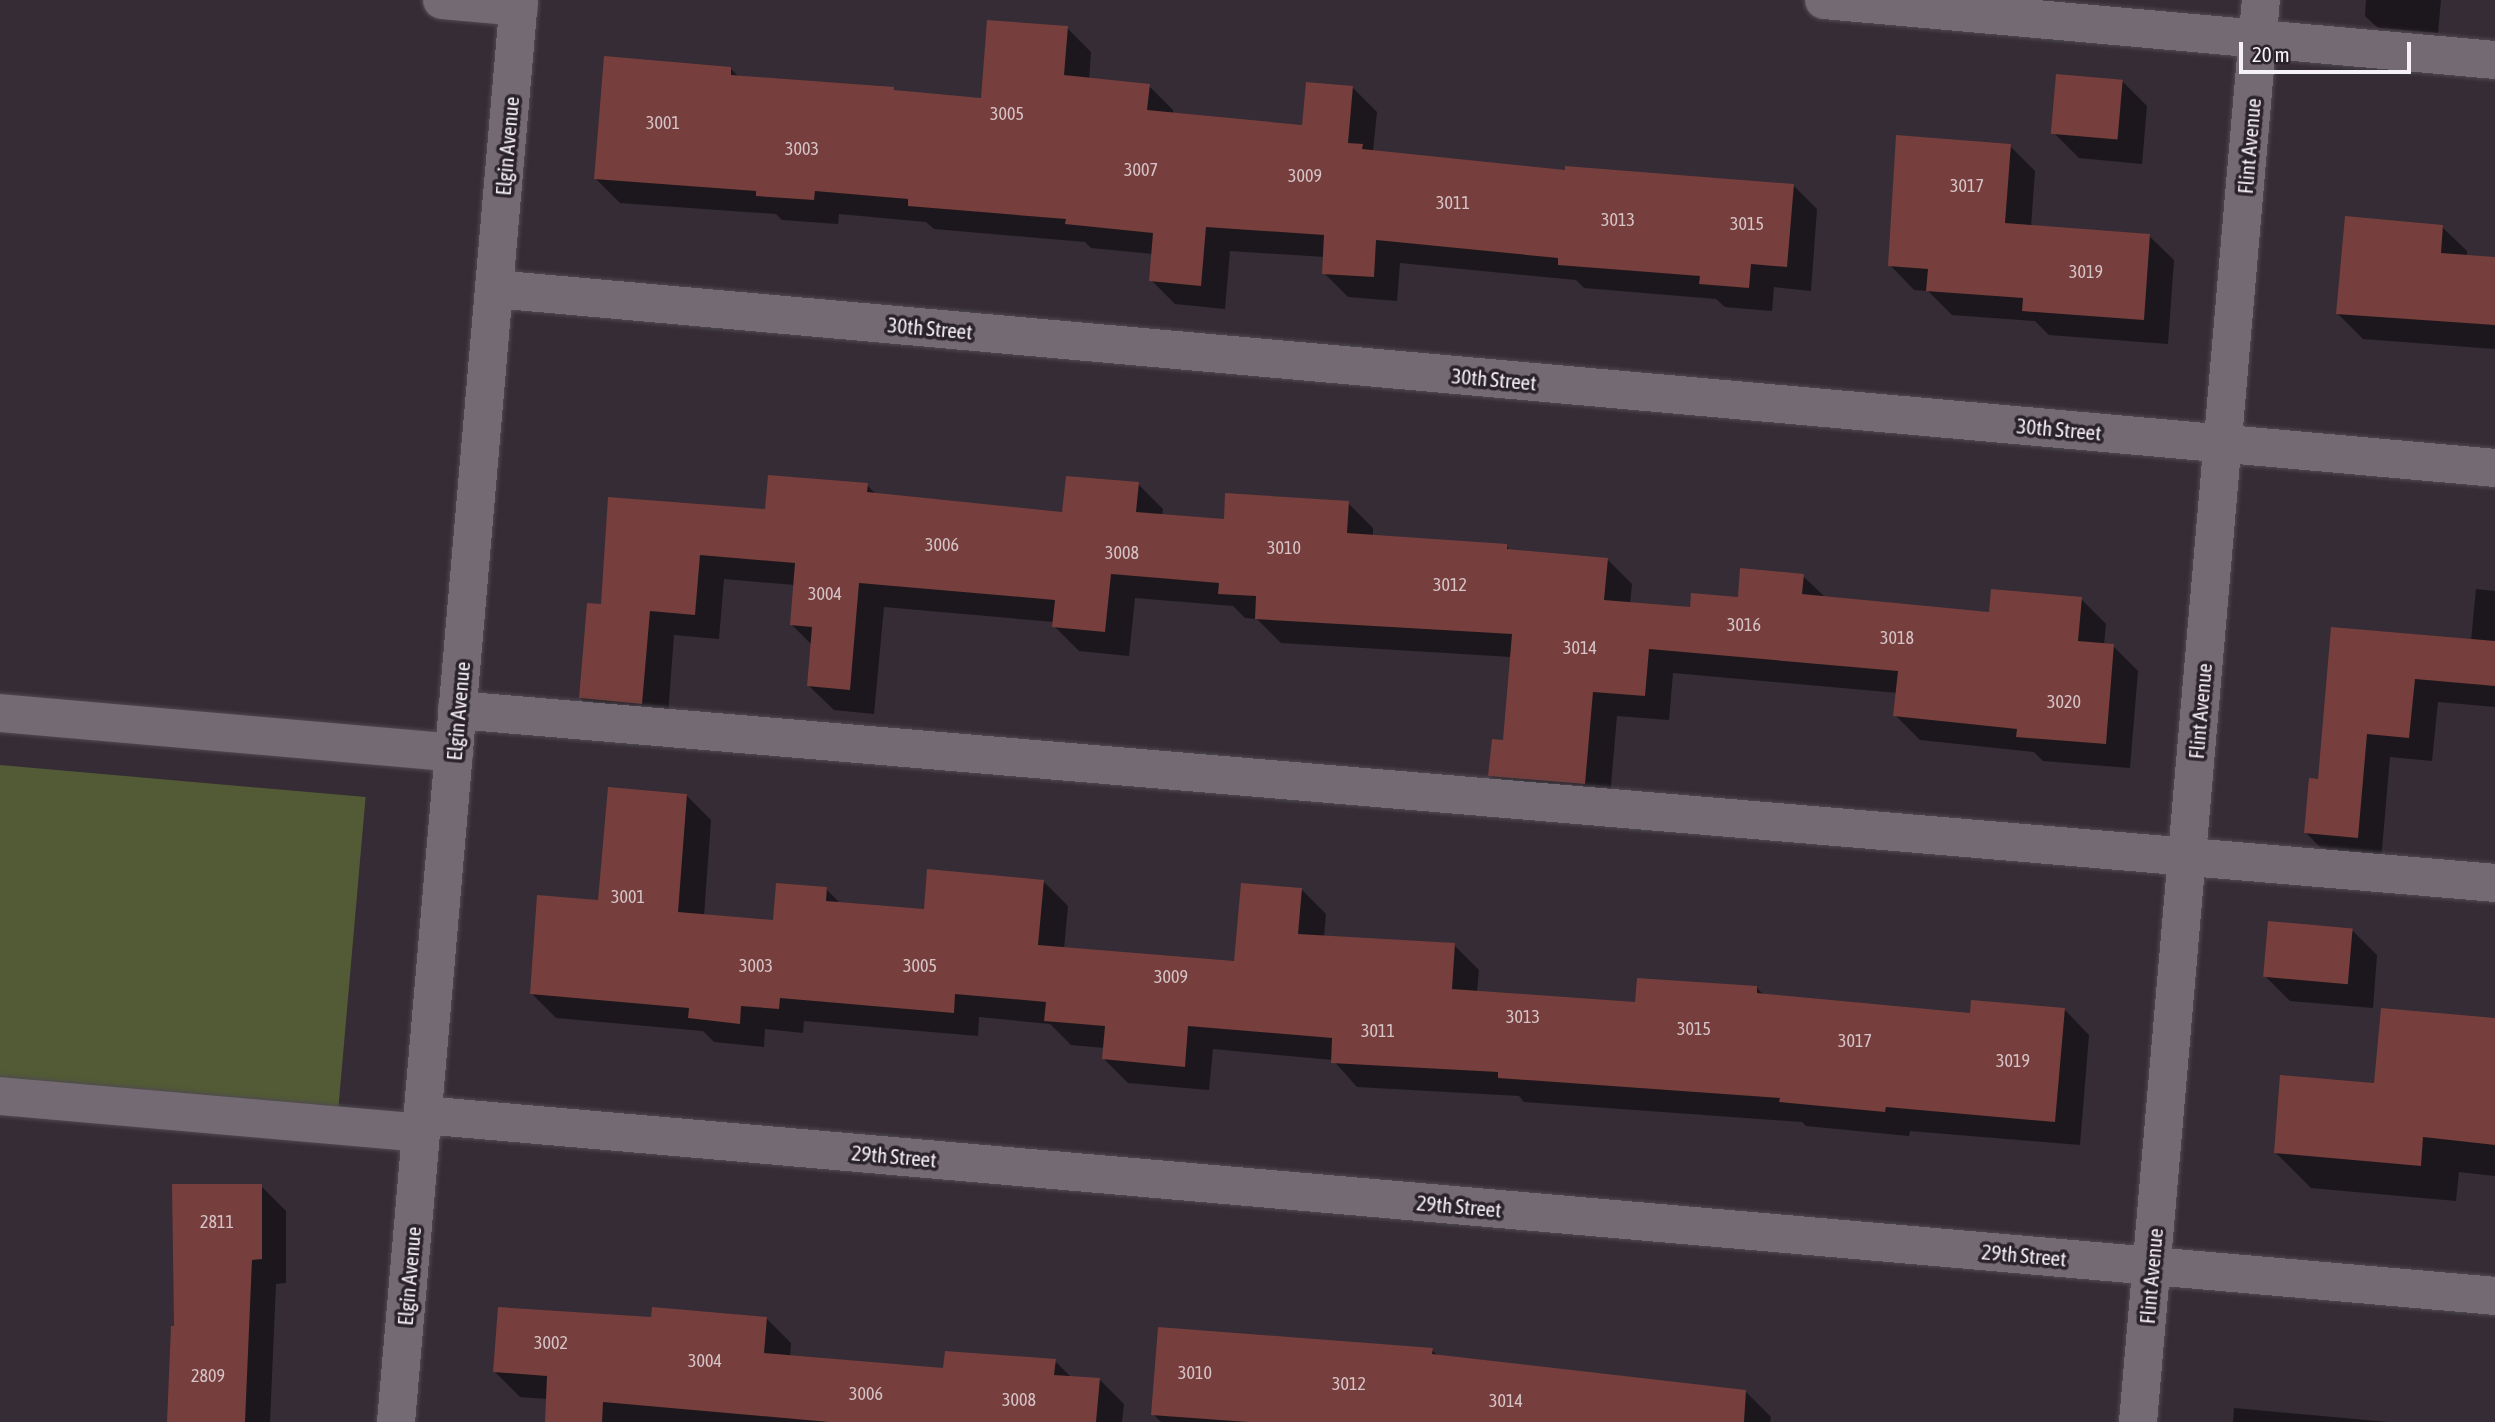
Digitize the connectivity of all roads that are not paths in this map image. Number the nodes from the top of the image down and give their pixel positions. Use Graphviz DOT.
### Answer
graph roads {
  1 [pos="442,0"];
  2 [pos="1824,0"];
  3 [pos="2261,0"];
  4 [pos="519,3"];
  5 [pos="2258,40"];
  6 [pos="2495,60"];
  7 [pos="494,289"];
  8 [pos="2224,444"];
  9 [pos="2495,468"];
  10 [pos="457,710"];
  11 [pos="0,713"];
  12 [pos="454,753"];
  13 [pos="2188,859"];
  14 [pos="2495,883"];
  15 [pos="0,1096"];
  16 [pos="422,1124"];
  17 [pos="2152,1266"];
  18 [pos="2495,1296"];
  19 [pos="396,1422"];
  20 [pos="2138,1422"];
  1 -- 4 [label="street"];
  2 -- 5 [label="street"];
  3 -- 5 [label="street, Flint Avenue"];
  4 -- 7 [label="street, Elgin Avenue"];
  5 -- 6 [label="street"];
  5 -- 8 [label="street, Flint Avenue"];
  7 -- 8 [label="street, 30th Street"];
  7 -- 10 [label="street, Elgin Avenue"];
  8 -- 9 [label="street, 30th Street"];
  8 -- 13 [label="street, Flint Avenue"];
  10 -- 12 [label="street, Elgin Avenue"];
  10 -- 13 [label="street"];
  11 -- 12 [label="street"];
  12 -- 16 [label="street, Elgin Avenue"];
  13 -- 14 [label="street"];
  13 -- 17 [label="street, Flint Avenue"];
  15 -- 16 [label="street, 29th Street"];
  16 -- 17 [label="street, 29th Street"];
  16 -- 19 [label="street, Elgin Avenue"];
  17 -- 18 [label="street, 29th Street"];
  17 -- 20 [label="street, Flint Avenue"];
}
